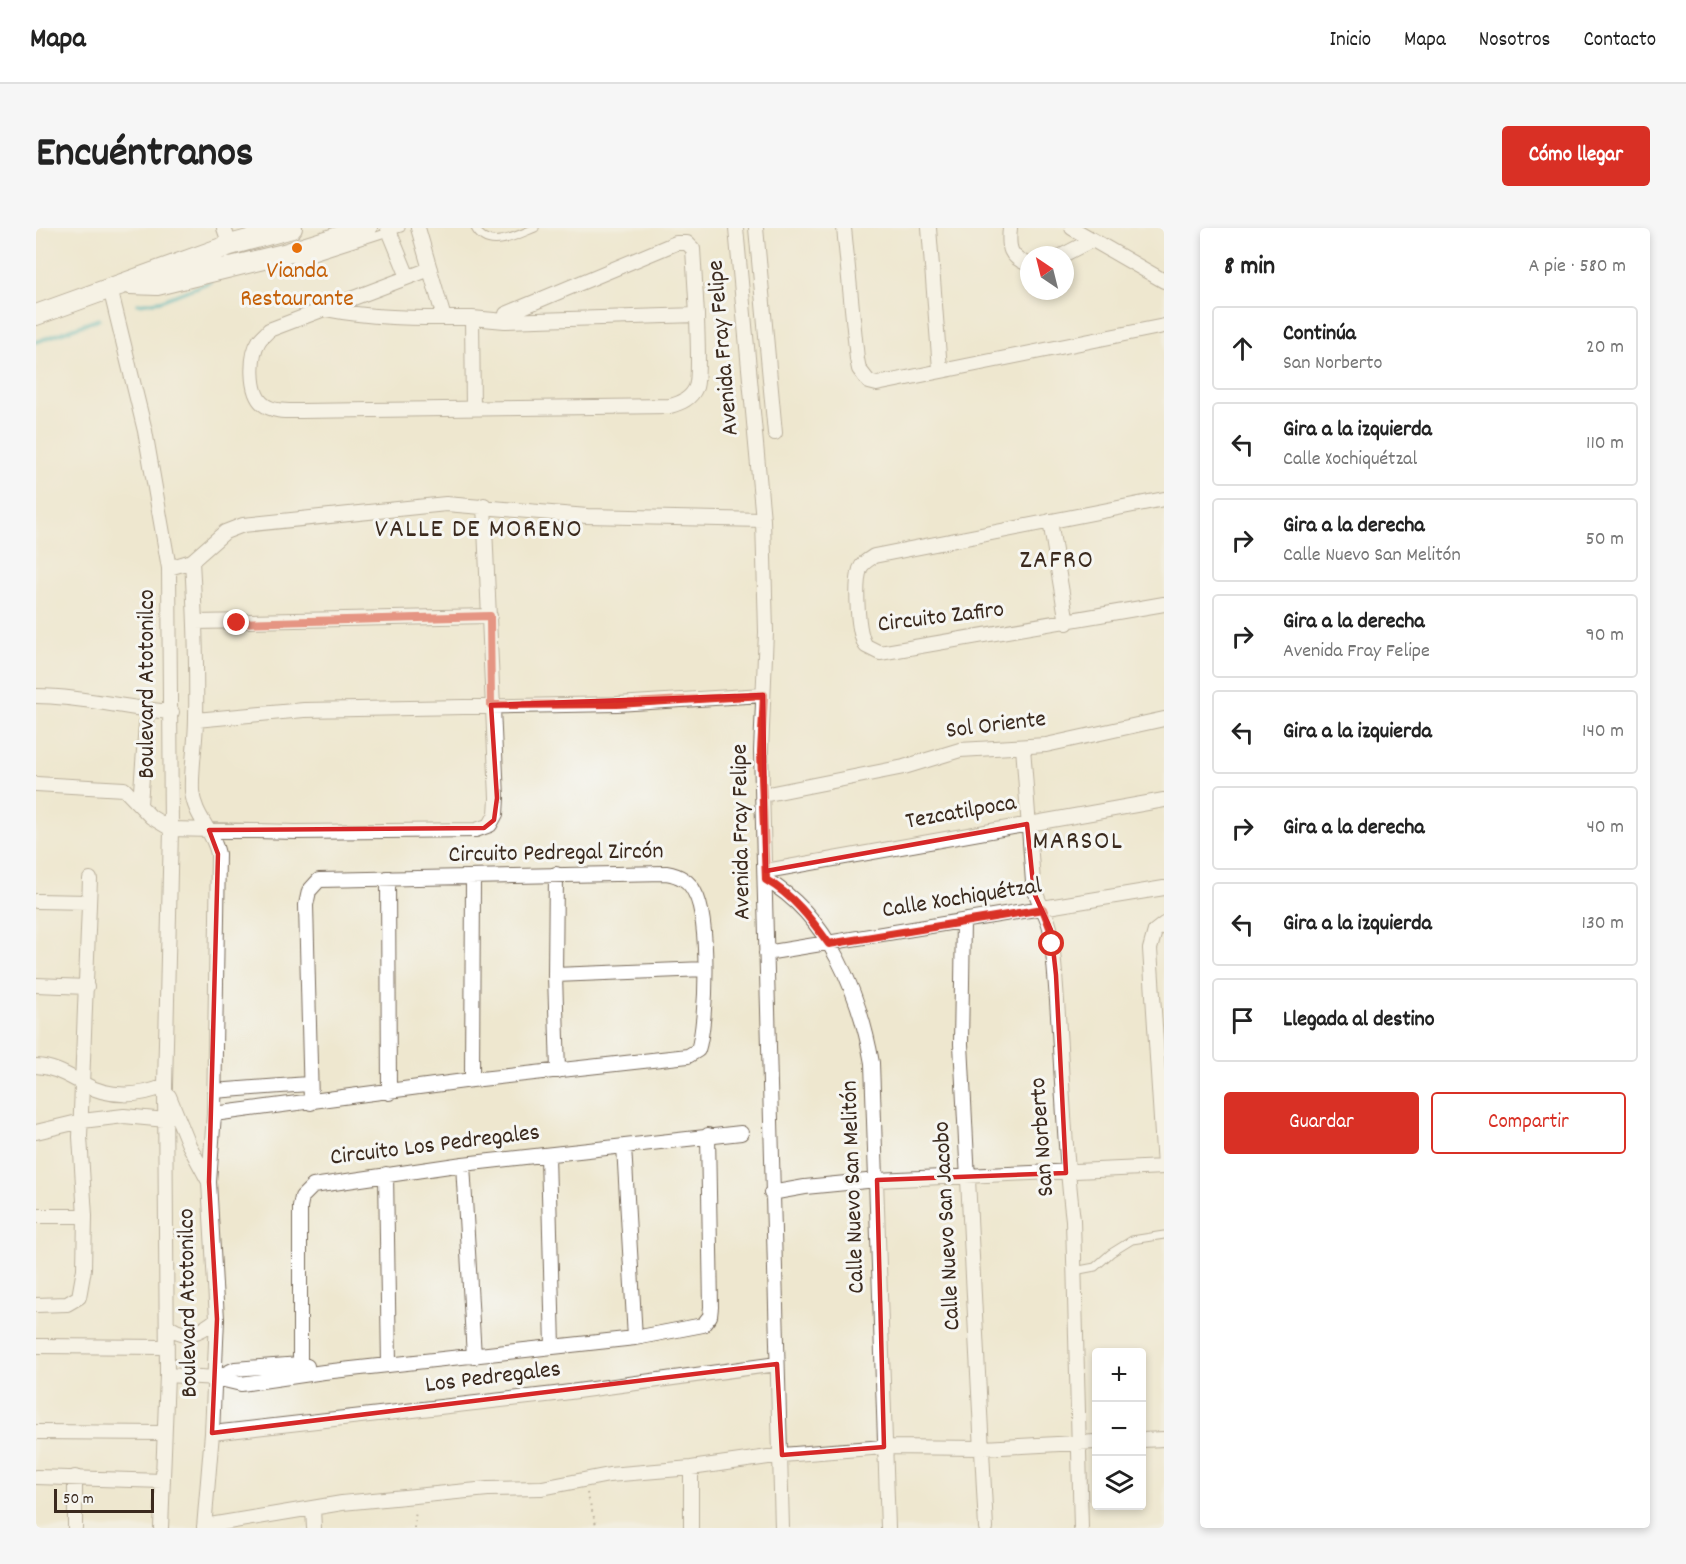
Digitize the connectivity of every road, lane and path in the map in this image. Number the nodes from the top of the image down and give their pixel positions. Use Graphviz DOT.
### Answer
graph roads {
  1 [pos="292,228"];
  2 [pos="367,228"];
  3 [pos="418,228"];
  4 [pos="476,228"];
  5 [pos="535,228"];
  6 [pos="736,228"];
  7 [pos="756,228"];
  8 [pos="844,228"];
  9 [pos="929,228"];
  10 [pos="1010,228"];
  11 [pos="1072,228"];
  12 [pos="393,230"];
  13 [pos="225,232"];
  14 [pos="1092,240"];
  15 [pos="1074,249"];
  16 [pos="284,254"];
  17 [pos="1020,261"];
  18 [pos="430,269"];
  19 [pos="408,277"];
  20 [pos="1164,281"];
  21 [pos="119,286"];
  22 [pos="325,309"];
  23 [pos="37,313"];
  24 [pos="697,315"];
  25 [pos="444,318"];
  26 [pos="472,318"];
  27 [pos="505,321"];
  28 [pos="1164,326"];
  29 [pos="940,369"];
  30 [pos="473,409"];
  31 [pos="775,433"];
  32 [pos="1164,499"];
  33 [pos="484,505"];
  34 [pos="763,520"];
  35 [pos="1050,521"];
  36 [pos="192,561"];
  37 [pos="169,568"];
  38 [pos="1164,604"];
  39 [pos="490,616"];
  40 [pos="196,622"];
  41 [pos="1067,623"];
  42 [pos="764,695"];
  43 [pos="36,696"];
  44 [pos="491,705"];
  45 [pos="147,710"];
  46 [pos="172,712"];
  47 [pos="1164,719"];
  48 [pos="196,720"];
  49 [pos="1023,747"];
  50 [pos="36,784"];
  51 [pos="763,795"];
  52 [pos="1164,800"];
  53 [pos="140,804"];
  54 [pos="1028,824"];
  55 [pos="171,828"];
  56 [pos="209,830"];
  57 [pos="555,874"];
  58 [pos="766,875"];
  59 [pos="388,878"];
  60 [pos="473,878"];
  61 [pos="90,879"];
  62 [pos="1164,888"];
  63 [pos="36,901"];
  64 [pos="89,902"];
  65 [pos="1043,909"];
  66 [pos="963,921"];
  67 [pos="1164,924"];
  68 [pos="829,944"];
  69 [pos="766,953"];
  70 [pos="705,969"];
  71 [pos="555,975"];
  72 [pos="36,985"];
  73 [pos="87,987"];
  74 [pos="36,1066"];
  75 [pos="558,1071"];
  76 [pos="472,1080"];
  77 [pos="82,1084"];
  78 [pos="308,1084"];
  79 [pos="165,1086"];
  80 [pos="214,1091"];
  81 [pos="389,1093"];
  82 [pos="310,1103"];
  83 [pos="214,1114"];
  84 [pos="166,1120"];
  85 [pos="82,1121"];
  86 [pos="36,1132"];
  87 [pos="741,1133"];
  88 [pos="708,1135"];
  89 [pos="624,1146"];
  90 [pos="548,1155"];
  91 [pos="463,1164"];
  92 [pos="1164,1166"];
  93 [pos="1066,1173"];
  94 [pos="386,1174"];
  95 [pos="968,1175"];
  96 [pos="877,1180"];
  97 [pos="209,1182"];
  98 [pos="771,1193"];
  99 [pos="36,1216"];
  100 [pos="84,1216"];
  101 [pos="1164,1235"];
  102 [pos="1074,1271"];
  103 [pos="36,1305"];
  104 [pos="217,1319"];
  105 [pos="167,1325"];
  106 [pos="635,1338"];
  107 [pos="36,1346"];
  108 [pos="167,1347"];
  109 [pos="553,1347"];
  110 [pos="474,1357"];
  111 [pos="777,1364"];
  112 [pos="388,1365"];
  113 [pos="300,1369"];
  114 [pos="167,1375"];
  115 [pos="216,1378"];
  116 [pos="36,1432"];
  117 [pos="164,1433"];
  118 [pos="212,1433"];
  119 [pos="1164,1439"];
  120 [pos="1146,1440"];
  121 [pos="1078,1442"];
  122 [pos="1092,1442"];
  123 [pos="884,1447"];
  124 [pos="983,1448"];
  125 [pos="782,1455"];
  126 [pos="691,1468"];
  127 [pos="36,1476"];
  128 [pos="75,1477"];
  129 [pos="583,1479"];
  130 [pos="163,1481"];
  131 [pos="417,1497"];
  132 [pos="313,1509"];
  133 [pos="204,1527"];
  134 [pos="75,1528"];
  135 [pos="161,1528"];
  136 [pos="314,1528"];
  137 [pos="414,1528"];
  138 [pos="597,1528"];
  139 [pos="691,1528"];
  140 [pos="782,1528"];
  141 [pos="888,1528"];
  142 [pos="987,1528"];
  143 [pos="1081,1528"];
  1 -- 13 [label="main road"];
  2 -- 16 [label="main road"];
  3 -- 18 [label="street"];
  4 -- 5 [label="lane"];
  6 -- 34 [label="street, Avenida Fray Felipe"];
  7 -- 31 [label="street, Avenida Fray Felipe"];
  8 -- 29 [label="street"];
  9 -- 29 [label="street"];
  10 -- 17 [label="street"];
  11 -- 14 [label="street"];
  12 -- 16 [label="lane"];
  12 -- 19 [label="street"];
  13 -- 21 [label="main road"];
  14 -- 15 [label="street"];
  14 -- 20 [label="street"];
  16 -- 21 [label="main road"];
  18 -- 19 [label="street"];
  18 -- 25 [label="street"];
  19 -- 22 [label="street"];
  21 -- 23 [label="main road"];
  21 -- 37 [label="street, Boulevard Atotonilco"];
  22 -- 25 [label="street"];
  22 -- 30 [label="street"];
  24 -- 27 [label="street"];
  24 -- 27 [label="street"];
  24 -- 30 [label="street"];
  25 -- 26 [label="street"];
  26 -- 27 [label="street"];
  26 -- 30 [label="street"];
  28 -- 29 [label="street"];
  32 -- 35 [label="street, Circuito Zafiro"];
  33 -- 34 [label="street"];
  33 -- 36 [label="street"];
  33 -- 39 [label="street"];
  34 -- 42 [label="street, Avenida Fray Felipe"];
  35 -- 41 [label="street"];
  35 -- 41 [label="street, Circuito Zafiro"];
  36 -- 37 [label="street"];
  36 -- 40 [label="street"];
  37 -- 46 [label="street, Boulevard Atotonilco"];
  38 -- 41 [label="street, Circuito Zafiro"];
  39 -- 40 [label="street"];
  39 -- 44 [label="street"];
  40 -- 48 [label="street"];
  42 -- 44 [label="street"];
  42 -- 51 [label="street, Avenida Fray Felipe"];
  43 -- 45 [label="street"];
  44 -- 48 [label="street"];
  44 -- 56 [label="street"];
  45 -- 46 [label="street"];
  45 -- 53 [label="street"];
  46 -- 55 [label="street, Boulevard Atotonilco"];
  47 -- 49 [label="street, Sol Oriente"];
  48 -- 56 [label="street"];
  49 -- 51 [label="street, Sol Oriente"];
  49 -- 54 [label="street, San Norberto"];
  50 -- 53 [label="street"];
  51 -- 58 [label="street, Avenida Fray Felipe"];
  52 -- 54 [label="street, Tezcatilpoca"];
  53 -- 55 [label="street"];
  54 -- 58 [label="street, Tezcatilpoca"];
  54 -- 65 [label="street, San Norberto"];
  55 -- 56 [label="street"];
  55 -- 79 [label="street, Boulevard Atotonilco"];
  56 -- 80 [label="street"];
  57 -- 60 [label="street, Circuito Pedregal Zircón"];
  57 -- 70 [label="street, Circuito Pedregal Zircón"];
  57 -- 71 [label="street"];
  58 -- 68 [label="street, Calle Nuevo San Melitón"];
  58 -- 69 [label="street, Avenida Fray Felipe"];
  59 -- 60 [label="street, Circuito Pedregal Zircón"];
  59 -- 78 [label="street, Circuito Pedregal Zircón"];
  59 -- 81 [label="street"];
  60 -- 76 [label="street"];
  61 -- 64 [label="street"];
  62 -- 65 [label="street, Calle Xochiquétzal"];
  63 -- 64 [label="street"];
  64 -- 73 [label="street"];
  65 -- 66 [label="street, Calle Xochiquétzal"];
  65 -- 93 [label="street, San Norberto"];
  66 -- 68 [label="street, Calle Xochiquétzal"];
  66 -- 95 [label="street, Calle Nuevo San Jacobo"];
  67 -- 92 [label="street"];
  68 -- 69 [label="street, Calle Xochiquétzal"];
  68 -- 96 [label="street, Calle Nuevo San Melitón"];
  69 -- 98 [label="street, Avenida Fray Felipe"];
  70 -- 71 [label="street"];
  70 -- 75 [label="street, Circuito Pedregal Zircón"];
  71 -- 75 [label="street"];
  72 -- 73 [label="street"];
  73 -- 77 [label="street"];
  74 -- 77 [label="street"];
  75 -- 76 [label="street, Circuito Pedregal Zircón"];
  76 -- 81 [label="street, Circuito Pedregal Zircón"];
  77 -- 79 [label="street"];
  77 -- 85 [label="street"];
  78 -- 80 [label="street"];
  78 -- 82 [label="street, Circuito Pedregal Zircón"];
  79 -- 84 [label="street, Boulevard Atotonilco"];
  79 -- 97 [label="street, Boulevard Atotonilco"];
  80 -- 83 [label="street"];
  81 -- 82 [label="street, Circuito Pedregal Zircón"];
  82 -- 83 [label="street, Circuito Pedregal Zircón"];
  83 -- 97 [label="street"];
  84 -- 85 [label="street"];
  84 -- 105 [label="street, Boulevard Atotonilco"];
  85 -- 86 [label="street"];
  85 -- 100 [label="street"];
  87 -- 88 [label="street, Circuito Los Pedregales"];
  88 -- 89 [label="street, Circuito Los Pedregales"];
  88 -- 106 [label="street"];
  89 -- 90 [label="street, Circuito Los Pedregales"];
  89 -- 106 [label="street"];
  90 -- 91 [label="street, Circuito Los Pedregales"];
  90 -- 109 [label="street"];
  91 -- 94 [label="street, Circuito Los Pedregales"];
  91 -- 110 [label="street"];
  92 -- 93 [label="street"];
  93 -- 95 [label="street"];
  93 -- 102 [label="street, San Norberto"];
  94 -- 112 [label="street"];
  94 -- 113 [label="street, Circuito Los Pedregales"];
  95 -- 96 [label="street"];
  95 -- 124 [label="street, Calle Nuevo San Jacobo"];
  96 -- 98 [label="street"];
  96 -- 123 [label="street, Calle Nuevo San Melitón"];
  97 -- 104 [label="street, Boulevard Atotonilco"];
  98 -- 111 [label="street, Avenida Fray Felipe"];
  99 -- 100 [label="street"];
  100 -- 103 [label="street"];
  101 -- 102 [label="lane"];
  102 -- 121 [label="street, San Norberto"];
  104 -- 105 [label="street"];
  104 -- 115 [label="street, Boulevard Atotonilco"];
  105 -- 108 [label="street, Boulevard Atotonilco"];
  106 -- 109 [label="street"];
  107 -- 108 [label="street"];
  108 -- 114 [label="street, Boulevard Atotonilco"];
  109 -- 110 [label="street"];
  110 -- 112 [label="street"];
  111 -- 118 [label="street, Los Pedregales"];
  111 -- 125 [label="street, Avenida Fray Felipe"];
  112 -- 113 [label="street"];
  113 -- 115 [label="street"];
  114 -- 115 [label="street"];
  114 -- 117 [label="street, Boulevard Atotonilco"];
  115 -- 118 [label="street, Boulevard Atotonilco"];
  116 -- 117 [label="street"];
  117 -- 130 [label="street, Boulevard Atotonilco"];
  118 -- 133 [label="street, Boulevard Atotonilco"];
  119 -- 120 [label="street"];
  121 -- 122 [label="street"];
  121 -- 124 [label="street"];
  121 -- 143 [label="street, San Norberto"];
  123 -- 124 [label="street"];
  123 -- 125 [label="street"];
  123 -- 141 [label="street, Calle Nuevo San Melitón"];
  124 -- 142 [label="street, Calle Nuevo San Jacobo"];
  125 -- 126 [label="street"];
  125 -- 140 [label="street, Avenida Fray Felipe"];
  126 -- 129 [label="street"];
  126 -- 139 [label="street"];
  127 -- 128 [label="street"];
  128 -- 130 [label="street"];
  128 -- 134 [label="street"];
  129 -- 131 [label="street"];
  129 -- 138 [label="path"];
  130 -- 135 [label="street, Boulevard Atotonilco"];
  131 -- 132 [label="street"];
  131 -- 137 [label="path"];
  132 -- 133 [label="street"];
  132 -- 136 [label="street"];
}
